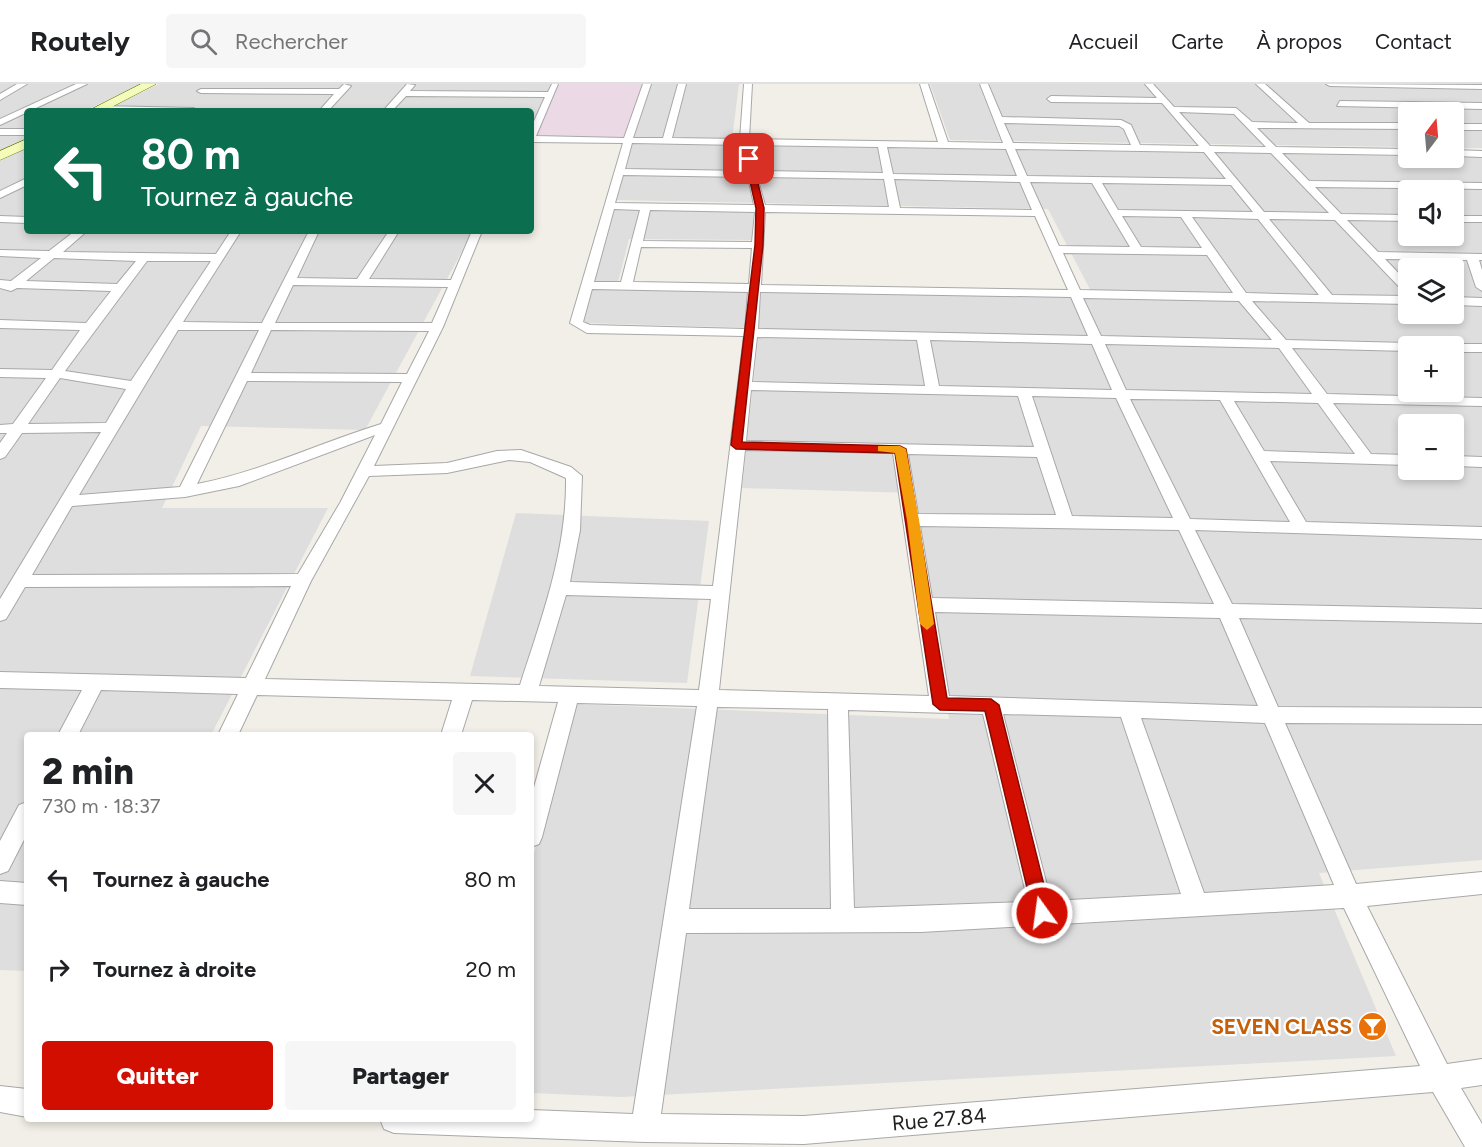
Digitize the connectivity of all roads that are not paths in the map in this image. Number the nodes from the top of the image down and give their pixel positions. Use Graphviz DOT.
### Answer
graph roads {
  1 [pos="23,84"];
  2 [pos="83,84"];
  3 [pos="150,84"];
  4 [pos="214,84"];
  5 [pos="292,84"];
  6 [pos="349,84"];
  7 [pos="412,84"];
  8 [pos="556,84"];
  9 [pos="647,84"];
  10 [pos="682,84"];
  11 [pos="748,84"];
  12 [pos="924,84"];
  13 [pos="984,84"];
  14 [pos="1149,84"];
  15 [pos="1260,84"];
  16 [pos="1317,84"];
  17 [pos="1330,84"];
  18 [pos="1372,84"];
  19 [pos="1430,85"];
  20 [pos="1482,87"];
  21 [pos="201,91"];
  22 [pos="284,91"];
  23 [pos="342,92"];
  24 [pos="404,93"];
  25 [pos="550,95"];
  26 [pos="192,96"];
  27 [pos="0,97"];
  28 [pos="183,101"];
  29 [pos="1455,102"];
  30 [pos="1168,105"];
  31 [pos="1340,105"];
  32 [pos="1398,105"];
  33 [pos="1464,106"];
  34 [pos="1482,106"];
  35 [pos="1056,107"];
  36 [pos="0,108"];
  37 [pos="32,108"];
  38 [pos="100,108"];
  39 [pos="170,108"];
  40 [pos="326,108"];
  41 [pos="390,108"];
  42 [pos="24,109"];
  43 [pos="24,112"];
  44 [pos="536,115"];
  45 [pos="999,120"];
  46 [pos="0,122"];
  47 [pos="1250,125"];
  48 [pos="1306,125"];
  49 [pos="1365,125"];
  50 [pos="1398,126"];
  51 [pos="1464,127"];
  52 [pos="1482,127"];
  53 [pos="0,132"];
  54 [pos="24,132"];
  55 [pos="1380,137"];
  56 [pos="534,138"];
  57 [pos="628,140"];
  58 [pos="667,141"];
  59 [pos="744,142"];
  60 [pos="24,144"];
  61 [pos="882,144"];
  62 [pos="1388,144"];
  63 [pos="944,145"];
  64 [pos="1009,146"];
  65 [pos="1137,148"];
  66 [pos="1207,149"];
  67 [pos="1274,150"];
  68 [pos="1396,152"];
  69 [pos="1464,153"];
  70 [pos="1482,154"];
  71 [pos="0,156"];
  72 [pos="619,172"];
  73 [pos="753,175"];
  74 [pos="889,177"];
  75 [pos="1025,180"];
  76 [pos="1096,181"];
  77 [pos="1231,182"];
  78 [pos="24,183"];
  79 [pos="1308,184"];
  80 [pos="1482,186"];
  81 [pos="13,189"];
  82 [pos="24,189"];
  83 [pos="0,195"];
  84 [pos="609,206"];
  85 [pos="646,206"];
  86 [pos="760,208"];
  87 [pos="895,210"];
  88 [pos="1039,213"];
  89 [pos="1114,213"];
  90 [pos="1184,214"];
  91 [pos="1258,215"];
  92 [pos="1338,217"];
  93 [pos="1398,218"];
  94 [pos="0,219"];
  95 [pos="1464,219"];
  96 [pos="1482,219"];
  97 [pos="24,220"];
  98 [pos="78,234"];
  99 [pos="234,234"];
  100 [pos="313,234"];
  101 [pos="392,234"];
  102 [pos="476,234"];
  103 [pos="637,244"];
  104 [pos="759,245"];
  105 [pos="1055,249"];
  106 [pos="1137,250"];
  107 [pos="1212,252"];
  108 [pos="0,253"];
  109 [pos="54,254"];
  110 [pos="1376,255"];
  111 [pos="220,257"];
  112 [pos="1477,257"];
  113 [pos="144,258"];
  114 [pos="1398,278"];
  115 [pos="290,281"];
  116 [pos="361,282"];
  117 [pos="0,284"];
  118 [pos="455,284"];
  119 [pos="13,285"];
  120 [pos="587,285"];
  121 [pos="626,286"];
  122 [pos="1482,287"];
  123 [pos="120,288"];
  124 [pos="754,288"];
  125 [pos="1076,293"];
  126 [pos="0,296"];
  127 [pos="1242,297"];
  128 [pos="1328,298"];
  129 [pos="1398,300"];
  130 [pos="1464,301"];
  131 [pos="1482,302"];
  132 [pos="0,324"];
  133 [pos="175,326"];
  134 [pos="268,326"];
  135 [pos="89,327"];
  136 [pos="437,327"];
  137 [pos="751,335"];
  138 [pos="923,339"];
  139 [pos="1099,342"];
  140 [pos="1283,345"];
  141 [pos="1398,347"];
  142 [pos="1464,348"];
  143 [pos="1482,348"];
  144 [pos="0,374"];
  145 [pos="58,374"];
  146 [pos="244,377"];
  147 [pos="411,378"];
  148 [pos="135,386"];
  149 [pos="743,386"];
  150 [pos="933,390"];
  151 [pos="1023,392"];
  152 [pos="1121,395"];
  153 [pos="1224,396"];
  154 [pos="1323,397"];
  155 [pos="1482,402"];
  156 [pos="111,427"];
  157 [pos="386,427"];
  158 [pos="0,429"];
  159 [pos="20,429"];
  160 [pos="736,445"];
  161 [pos="900,449"];
  162 [pos="1044,452"];
  163 [pos="0,454"];
  164 [pos="1261,456"];
  165 [pos="1367,459"];
  166 [pos="1398,460"];
  167 [pos="1464,461"];
  168 [pos="1482,462"];
  169 [pos="364,471"];
  170 [pos="185,492"];
  171 [pos="68,501"];
  172 [pos="913,520"];
  173 [pos="1066,521"];
  174 [pos="1185,524"];
  175 [pos="1301,527"];
  176 [pos="1482,533"];
  177 [pos="303,580"];
  178 [pos="19,581"];
  179 [pos="560,588"];
  180 [pos="720,593"];
  181 [pos="924,605"];
  182 [pos="1227,612"];
  183 [pos="0,615"];
  184 [pos="1482,616"];
  185 [pos="0,680"];
  186 [pos="95,684"];
  187 [pos="251,687"];
  188 [pos="465,692"];
  189 [pos="526,693"];
  190 [pos="570,694"];
  191 [pos="708,698"];
  192 [pos="838,701"];
  193 [pos="940,704"];
  194 [pos="991,705"];
  195 [pos="1128,709"];
  196 [pos="1270,715"];
  197 [pos="1482,716"];
  198 [pos="70,732"];
  199 [pos="229,732"];
  200 [pos="452,732"];
  201 [pos="24,818"];
  202 [pos="534,826"];
  203 [pos="0,863"];
  204 [pos="1482,883"];
  205 [pos="0,892"];
  206 [pos="24,894"];
  207 [pos="1350,896"];
  208 [pos="1196,904"];
  209 [pos="1042,913"];
  210 [pos="676,921"];
  211 [pos="843,922"];
  212 [pos="1482,1072"];
  213 [pos="1440,1078"];
  214 [pos="0,1099"];
  215 [pos="24,1103"];
  216 [pos="478,1122"];
  217 [pos="645,1128"];
  218 [pos="1480,1147"];
  1 -- 27 [label="street"];
  2 -- 37 [label="street"];
  3 -- 38 [label="street"];
  4 -- 21 [label="street"];
  5 -- 22 [label="street"];
  6 -- 23 [label="street"];
  7 -- 24 [label="street"];
  8 -- 25 [label="street"];
  9 -- 57 [label="street"];
  10 -- 58 [label="street"];
  11 -- 59 [label="street"];
  12 -- 63 [label="street"];
  13 -- 45 [label="street"];
  14 -- 30 [label="street"];
  15 -- 48 [label="street"];
  16 -- 31 [label="street"];
  17 -- 18 [label="street"];
  18 -- 19 [label="street"];
  19 -- 20 [label="street"];
  19 -- 29 [label="street"];
  21 -- 22 [label="street"];
  21 -- 26 [label="street"];
  22 -- 23 [label="street"];
  23 -- 40 [label="street"];
  24 -- 25 [label="street"];
  24 -- 41 [label="street"];
  25 -- 44 [label="street"];
  28 -- 39 [label="street"];
  30 -- 35 [label="street"];
  30 -- 47 [label="street"];
  30 -- 66 [label="street"];
  31 -- 32 [label="street"];
  31 -- 49 [label="street"];
  33 -- 34 [label="street"];
  35 -- 45 [label="street"];
  35 -- 65 [label="street"];
  36 -- 42 [label="street"];
  43 -- 46 [label="street"];
  45 -- 64 [label="street"];
  47 -- 48 [label="street"];
  47 -- 67 [label="street"];
  48 -- 49 [label="street"];
  49 -- 50 [label="street"];
  49 -- 55 [label="street"];
  51 -- 52 [label="street"];
  53 -- 54 [label="street"];
  56 -- 57 [label="street"];
  57 -- 58 [label="street"];
  57 -- 72 [label="street"];
  58 -- 59 [label="street"];
  59 -- 61 [label="street"];
  59 -- 73 [label="street"];
  60 -- 71 [label="street"];
  61 -- 63 [label="street"];
  61 -- 74 [label="street"];
  62 -- 68 [label="street"];
  63 -- 64 [label="street"];
  64 -- 65 [label="street"];
  64 -- 75 [label="street"];
  65 -- 66 [label="street"];
  66 -- 67 [label="street"];
  66 -- 77 [label="street"];
  67 -- 68 [label="street"];
  67 -- 79 [label="street"];
  69 -- 70 [label="street"];
  72 -- 73 [label="street"];
  72 -- 84 [label="street"];
  73 -- 74 [label="street"];
  73 -- 86 [label="street"];
  74 -- 75 [label="street"];
  74 -- 87 [label="street"];
  75 -- 76 [label="street"];
  75 -- 88 [label="street"];
  76 -- 77 [label="street"];
  76 -- 89 [label="street"];
  77 -- 91 [label="street"];
  78 -- 81 [label="street"];
  79 -- 80 [label="street"];
  79 -- 92 [label="street"];
  81 -- 82 [label="street"];
  81 -- 83 [label="street"];
  84 -- 85 [label="street"];
  84 -- 120 [label="street"];
  85 -- 86 [label="street"];
  85 -- 103 [label="street"];
  86 -- 87 [label="street"];
  86 -- 104 [label="street"];
  87 -- 88 [label="street"];
  88 -- 105 [label="street"];
  89 -- 90 [label="street"];
  89 -- 106 [label="street"];
  90 -- 91 [label="street"];
  90 -- 107 [label="street"];
  91 -- 92 [label="street"];
  91 -- 128 [label="street"];
  92 -- 93 [label="street"];
  92 -- 110 [label="street"];
  94 -- 97 [label="street"];
  95 -- 96 [label="street"];
  98 -- 109 [label="street"];
  99 -- 111 [label="street"];
  100 -- 115 [label="street"];
  101 -- 116 [label="street"];
  102 -- 118 [label="street"];
  103 -- 104 [label="street"];
  103 -- 121 [label="street"];
  104 -- 124 [label="street"];
  105 -- 106 [label="street"];
  105 -- 125 [label="street"];
  106 -- 107 [label="street"];
  107 -- 127 [label="street"];
  108 -- 109 [label="street"];
  109 -- 113 [label="street"];
  109 -- 119 [label="street"];
  110 -- 112 [label="street"];
  110 -- 114 [label="street"];
  111 -- 113 [label="street"];
  111 -- 133 [label="street"];
  112 -- 122 [label="street"];
  113 -- 123 [label="street"];
  115 -- 116 [label="street"];
  115 -- 134 [label="street"];
  116 -- 118 [label="street"];
  117 -- 119 [label="street"];
  118 -- 136 [label="street"];
  119 -- 123 [label="street"];
  119 -- 126 [label="street"];
  120 -- 121 [label="street"];
  120 -- 137 [label="street"];
  121 -- 124 [label="street"];
  123 -- 135 [label="street"];
  124 -- 125 [label="street"];
  124 -- 137 [label="street"];
  125 -- 127 [label="street"];
  125 -- 139 [label="street"];
  127 -- 128 [label="street"];
  127 -- 140 [label="street"];
  128 -- 129 [label="street"];
  130 -- 131 [label="street"];
  132 -- 135 [label="street"];
  133 -- 134 [label="street"];
  133 -- 148 [label="street"];
  134 -- 136 [label="street"];
  134 -- 146 [label="street"];
  135 -- 145 [label="street"];
  136 -- 147 [label="street"];
  137 -- 138 [label="street"];
  137 -- 149 [label="street"];
  138 -- 139 [label="street"];
  138 -- 150 [label="street"];
  139 -- 140 [label="street"];
  139 -- 152 [label="street"];
  140 -- 141 [label="street"];
  140 -- 154 [label="street"];
  142 -- 143 [label="street"];
  144 -- 145 [label="street"];
  145 -- 148 [label="street"];
  145 -- 159 [label="street"];
  146 -- 147 [label="street"];
  146 -- 170 [label="street"];
  147 -- 157 [label="street"];
  148 -- 156 [label="street"];
  149 -- 150 [label="street"];
  149 -- 160 [label="street"];
  150 -- 151 [label="street"];
  151 -- 152 [label="street"];
  151 -- 162 [label="street"];
  152 -- 153 [label="street"];
  152 -- 174 [label="street"];
  153 -- 154 [label="street"];
  153 -- 164 [label="street"];
  154 -- 155 [label="street"];
  154 -- 165 [label="street"];
  156 -- 159 [label="street"];
  156 -- 171 [label="street"];
  157 -- 169 [label="street"];
  157 -- 170 [label="street"];
  158 -- 159 [label="street"];
  159 -- 163 [label="street"];
  160 -- 161 [label="street"];
  160 -- 180 [label="street"];
  161 -- 162 [label="street"];
  161 -- 172 [label="street"];
  162 -- 173 [label="street"];
  164 -- 165 [label="street"];
  164 -- 175 [label="street"];
  165 -- 166 [label="street"];
  167 -- 168 [label="street"];
  169 -- 177 [label="street"];
  169 -- 179 [label="street"];
  170 -- 171 [label="street"];
  171 -- 178 [label="street"];
  172 -- 173 [label="street"];
  172 -- 181 [label="street"];
  173 -- 174 [label="street"];
  174 -- 175 [label="street"];
  174 -- 182 [label="street"];
  175 -- 176 [label="street"];
  177 -- 178 [label="street"];
  177 -- 187 [label="street"];
  178 -- 183 [label="street"];
  179 -- 180 [label="street"];
  179 -- 189 [label="street"];
  180 -- 191 [label="street"];
  181 -- 182 [label="street"];
  181 -- 193 [label="street"];
  182 -- 184 [label="street"];
  182 -- 196 [label="street"];
  185 -- 186 [label="street"];
  186 -- 187 [label="street"];
  186 -- 198 [label="street"];
  187 -- 188 [label="street"];
  187 -- 199 [label="street"];
  188 -- 189 [label="street"];
  188 -- 200 [label="street"];
  189 -- 190 [label="street"];
  190 -- 191 [label="street"];
  190 -- 202 [label="street"];
  191 -- 192 [label="street"];
  191 -- 210 [label="street"];
  192 -- 193 [label="street"];
  192 -- 211 [label="street"];
  193 -- 194 [label="street"];
  194 -- 195 [label="street"];
  194 -- 209 [label="street"];
  195 -- 196 [label="street"];
  195 -- 208 [label="street"];
  196 -- 197 [label="street"];
  196 -- 207 [label="street"];
  201 -- 203 [label="street"];
  204 -- 207 [label="street"];
  205 -- 206 [label="street"];
  207 -- 208 [label="street"];
  207 -- 213 [label="street"];
  208 -- 209 [label="street"];
  209 -- 211 [label="street"];
  210 -- 211 [label="street"];
  210 -- 217 [label="street"];
  212 -- 213 [label="street, Rue 27.84"];
  213 -- 217 [label="street, Rue 27.84"];
  213 -- 218 [label="street"];
  214 -- 215 [label="street"];
  216 -- 217 [label="street, Rue 27.84"];
}
